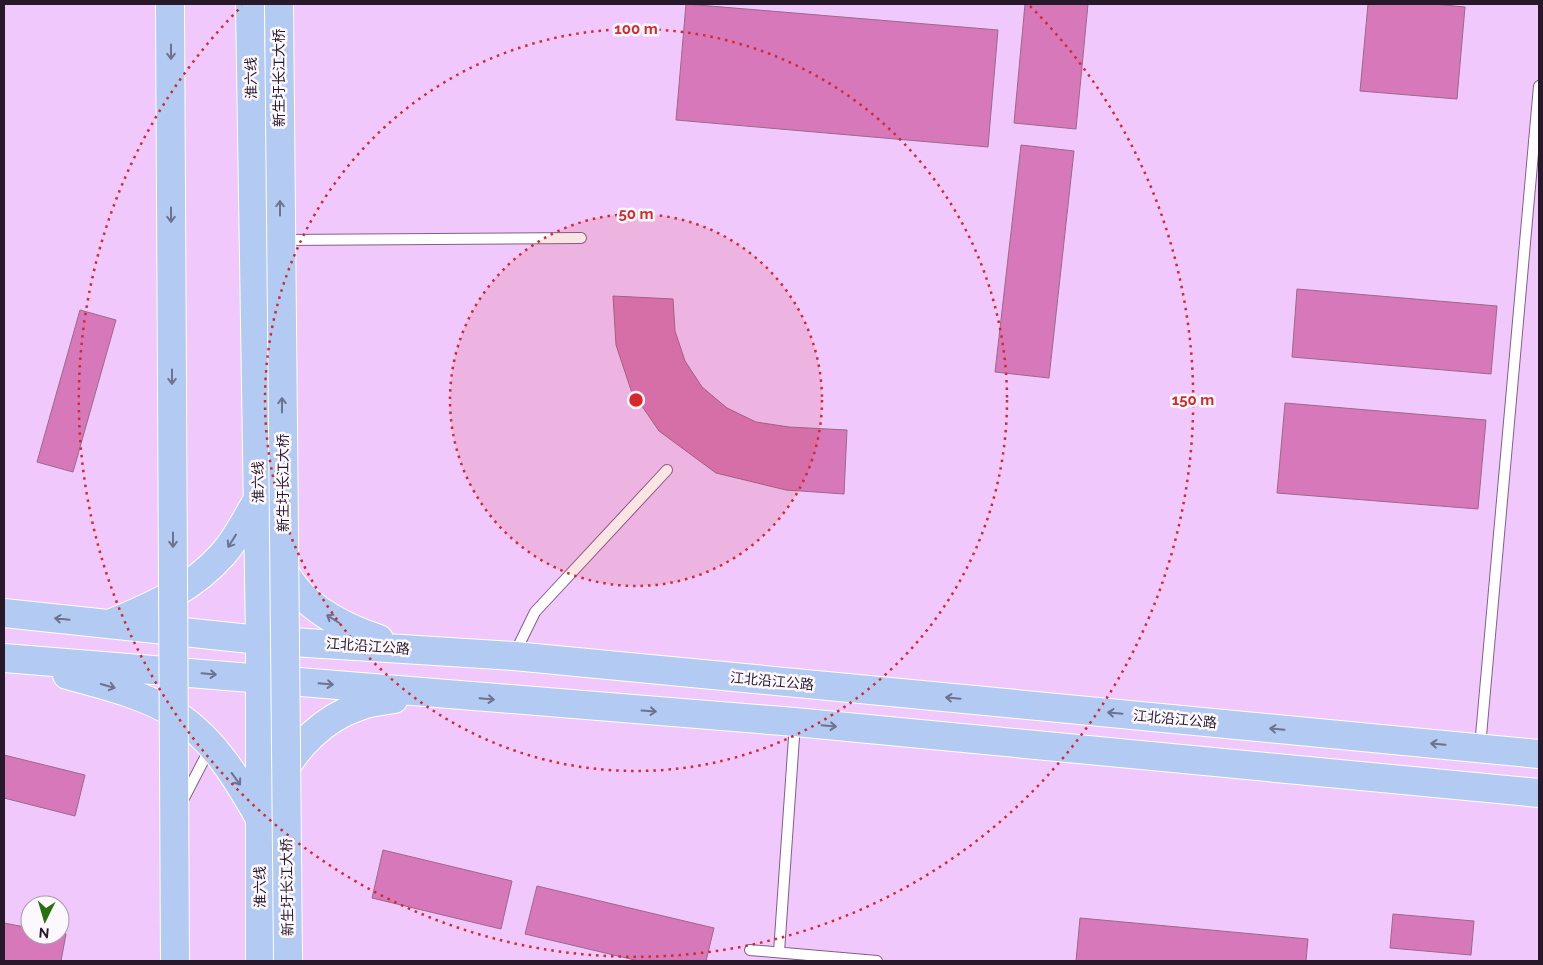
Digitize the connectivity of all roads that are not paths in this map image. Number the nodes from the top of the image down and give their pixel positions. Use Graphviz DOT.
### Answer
graph roads {
  1 [pos="170,4"];
  2 [pos="250,4"];
  3 [pos="279,4"];
  4 [pos="1539,86"];
  5 [pos="581,238"];
  6 [pos="264,241"];
  7 [pos="667,470"];
  8 [pos="258,499"];
  9 [pos="4,613"];
  10 [pos="110,623"];
  11 [pos="260,640"];
  12 [pos="411,649"];
  13 [pos="514,656"];
  14 [pos="7,658"];
  15 [pos="260,678"];
  16 [pos="424,693"];
  17 [pos="795,722"];
  18 [pos="212,745"];
  19 [pos="1480,748"];
  20 [pos="1539,754"];
  21 [pos="1539,793"];
  22 [pos="260,819"];
  23 [pos="750,950"];
  24 [pos="779,952"];
  25 [pos="174,961"];
  26 [pos="260,961"];
  27 [pos="288,961"];
  28 [pos="877,961"];
  1 -- 25 [label="main road, one-way, bridge"];
  2 -- 6 [label="main road, 淮六线"];
  27 -- 3 [label="main road, 新生圩长江大桥, one-way, bridge"];
  4 -- 19 [label="lane"];
  5 -- 6 [label="lane"];
  6 -- 8 [label="main road, 淮六线"];
  7 -- 13 [label="lane"];
  8 -- 10 [label="main road, one-way"];
  8 -- 11 [label="main road, 淮六线"];
  12 -- 8 [label="main road, one-way"];
  10 -- 9 [label="main road, 江北沿江公路, one-way"];
  10 -- 11 [label="main road, 江北沿江公路"];
  11 -- 12 [label="main road, 江北沿江公路"];
  11 -- 15 [label="main road, 淮六线"];
  12 -- 13 [label="main road, 江北沿江公路"];
  19 -- 13 [label="main road, 江北沿江公路, one-way"];
  14 -- 15 [label="main road, one-way"];
  14 -- 18 [label="main road, one-way"];
  15 -- 16 [label="main road, one-way"];
  15 -- 22 [label="main road, 淮六线"];
  16 -- 17 [label="main road, one-way"];
  16 -- 22 [label="main road"];
  17 -- 21 [label="main road, one-way"];
  17 -- 24 [label="lane"];
  18 -- 22 [label="main road, one-way"];
  18 -- 25 [label="lane"];
  19 -- 20 [label="main road, 江北沿江公路"];
  22 -- 26 [label="main road, 淮六线"];
  23 -- 24 [label="lane"];
  24 -- 28 [label="lane"];
}
